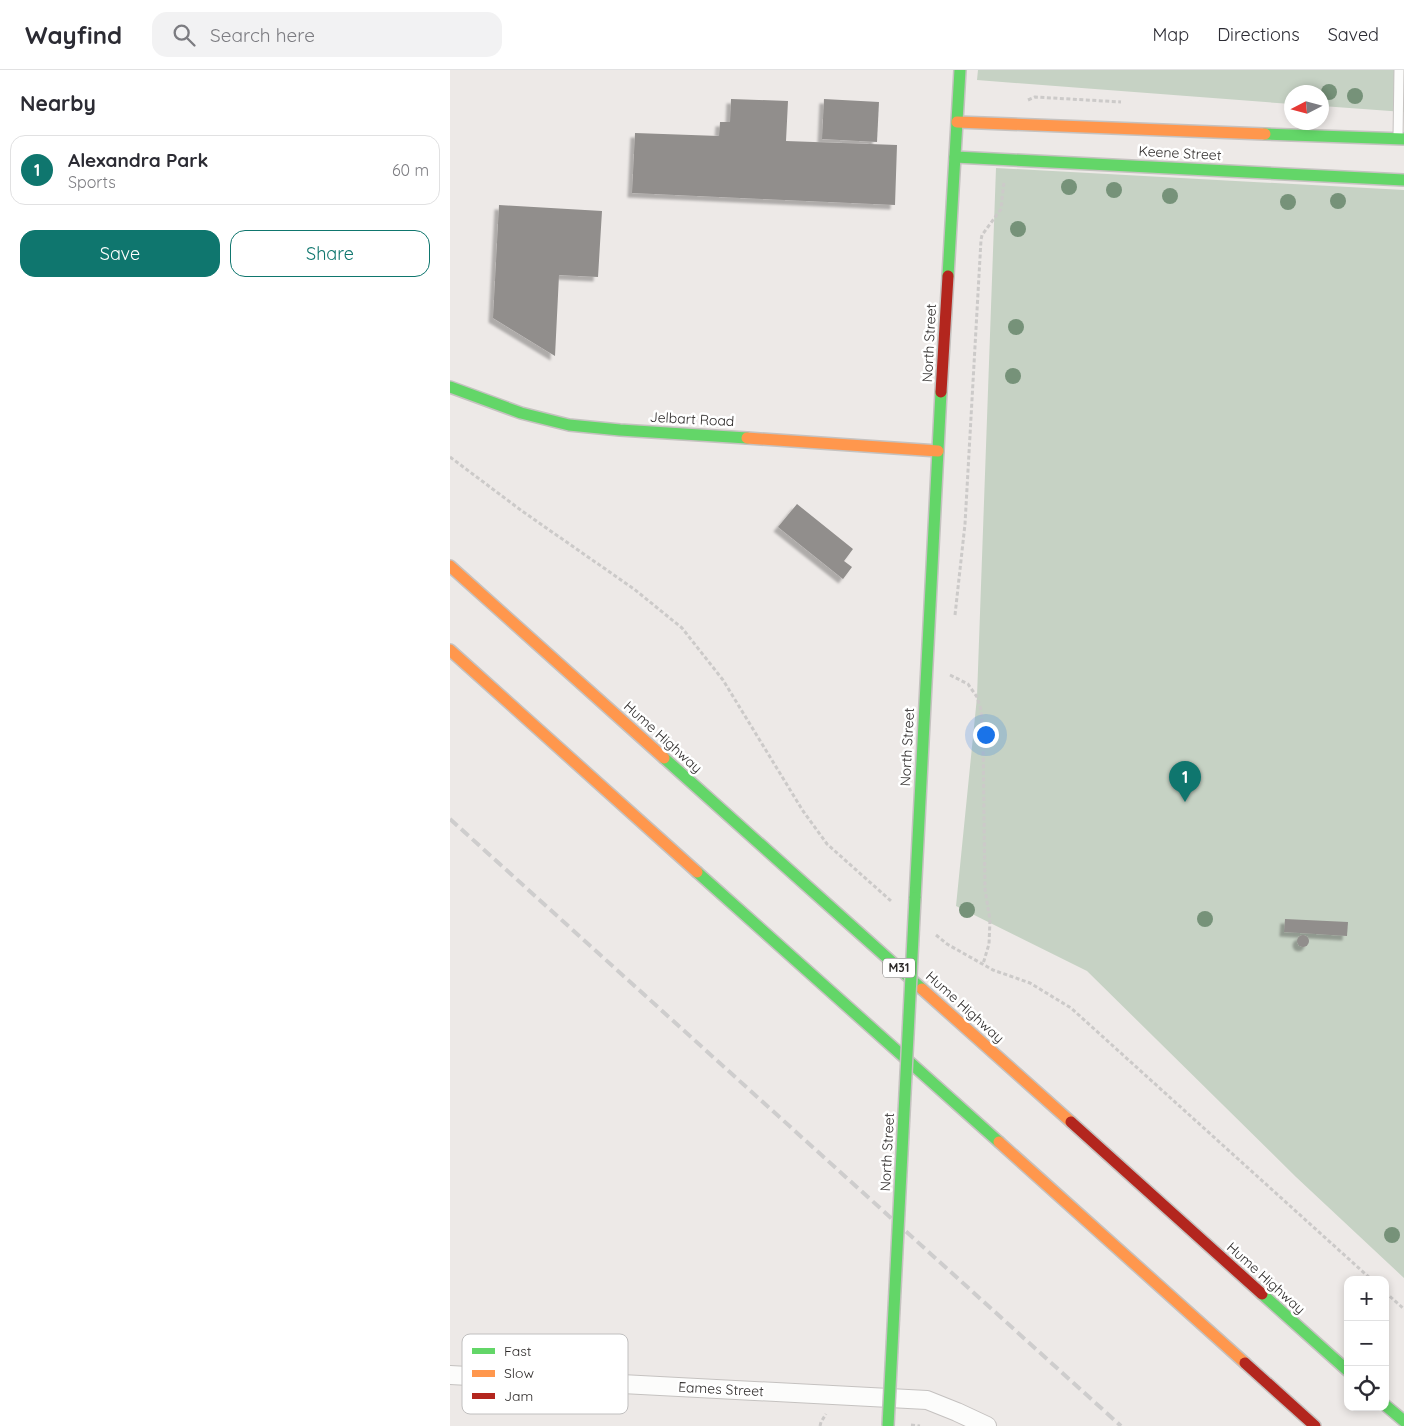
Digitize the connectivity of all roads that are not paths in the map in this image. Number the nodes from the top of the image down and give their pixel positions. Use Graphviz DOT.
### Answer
graph roads {
  1 [pos="960,70"];
  2 [pos="1399,70"];
  3 [pos="957,122"];
  4 [pos="1401,139"];
  5 [pos="955,157"];
  6 [pos="1404,180"];
  7 [pos="450,387"];
  8 [pos="938,451"];
  9 [pos="450,566"];
  10 [pos="450,650"];
  11 [pos="1344,1367"];
  12 [pos="628,1384"];
  13 [pos="1389,1408"];
  14 [pos="1404,1421"];
  15 [pos="888,1426"];
  16 [pos="987,1426"];
  17 [pos="1315,1426"];
  1 -- 3 [label="main road, North Street"];
  2 -- 4 [label="lane"];
  3 -- 4 [label="main road, Keene Street"];
  3 -- 5 [label="main road, North Street"];
  5 -- 6 [label="main road, Keene Street"];
  5 -- 8 [label="main road, North Street"];
  7 -- 8 [label="main road, Jelbart Road"];
  8 -- 15 [label="main road, North Street, bridge"];
  9 -- 11 [label="main road, Hume Highway / M31"];
  10 -- 17 [label="main road"];
  12 -- 16 [label="street, Eames Street"];
  13 -- 14 [label="main road"];
}
